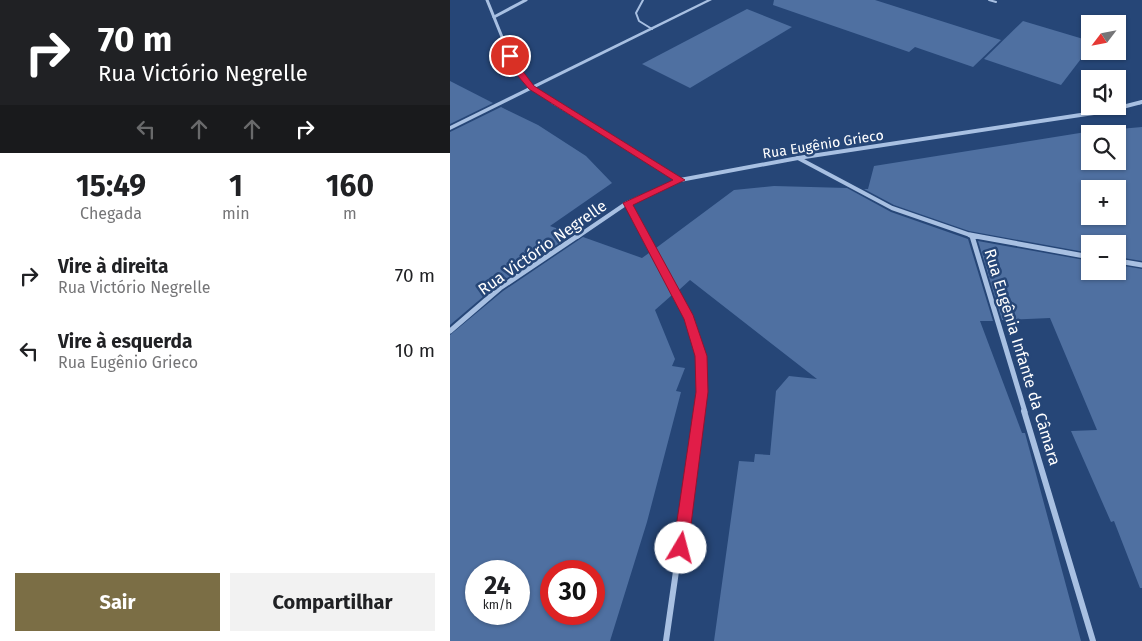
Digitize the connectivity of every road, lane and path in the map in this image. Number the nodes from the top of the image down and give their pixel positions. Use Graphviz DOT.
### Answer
graph roads {
  1 [pos="487,0"];
  2 [pos="526,0"];
  3 [pos="643,0"];
  4 [pos="710,0"];
  5 [pos="989,0"];
  6 [pos="996,2"];
  7 [pos="494,17"];
  8 [pos="652,29"];
  9 [pos="531,88"];
  10 [pos="1142,102"];
  11 [pos="450,128"];
  12 [pos="798,158"];
  13 [pos="680,180"];
  14 [pos="628,203"];
  15 [pos="972,236"];
  16 [pos="1081,255"];
  17 [pos="1126,262"];
  18 [pos="1142,264"];
  19 [pos="450,331"];
  20 [pos="666,641"];
  21 [pos="1093,641"];
  1 -- 7 [label="street"];
  2 -- 7 [label="street"];
  3 -- 8 [label="lane"];
  4 -- 8 [label="street"];
  5 -- 6 [label="lane"];
  7 -- 9 [label="street"];
  8 -- 9 [label="street"];
  9 -- 11 [label="street"];
  9 -- 13 [label="street"];
  10 -- 12 [label="street, Rua Eugênio Grieco"];
  12 -- 13 [label="street, Rua Eugênio Grieco"];
  12 -- 15 [label="street, Rua Eugênia Infante da Câmara"];
  13 -- 14 [label="street, Rua Victório Negrelle"];
  14 -- 19 [label="street, Rua Victório Negrelle"];
  14 -- 20 [label="street"];
  15 -- 16 [label="street"];
  15 -- 21 [label="street, Rua Eugênia Infante da Câmara"];
  17 -- 18 [label="street"];
}
